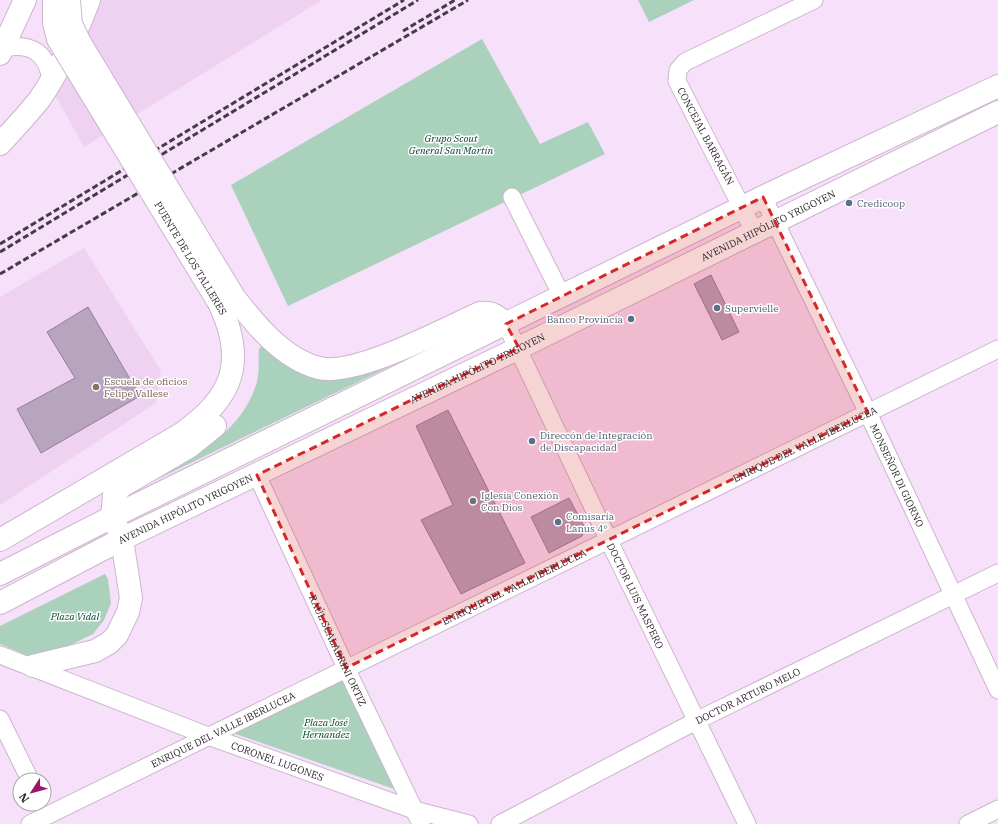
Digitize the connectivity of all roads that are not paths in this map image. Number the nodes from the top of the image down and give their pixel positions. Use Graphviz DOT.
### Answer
graph roads {
  1 [pos="25,0"];
  2 [pos="54,0"];
  3 [pos="69,0"];
  4 [pos="89,0"];
  5 [pos="814,0"];
  6 [pos="2,51"];
  7 [pos="52,80"];
  8 [pos="998,86"];
  9 [pos="998,112"];
  10 [pos="0,144"];
  11 [pos="512,197"];
  12 [pos="763,197"];
  13 [pos="743,207"];
  14 [pos="774,221"];
  15 [pos="754,231"];
  16 [pos="562,296"];
  17 [pos="234,297"];
  18 [pos="506,324"];
  19 [pos="519,348"];
  20 [pos="998,349"];
  21 [pos="868,413"];
  22 [pos="257,475"];
  23 [pos="119,480"];
  24 [pos="112,517"];
  25 [pos="131,535"];
  26 [pos="0,540"];
  27 [pos="609,541"];
  28 [pos="998,573"];
  29 [pos="0,574"];
  30 [pos="954,594"];
  31 [pos="0,603"];
  32 [pos="0,655"];
  33 [pos="33,666"];
  34 [pos="346,668"];
  35 [pos="998,690"];
  36 [pos="0,718"];
  37 [pos="696,720"];
  38 [pos="208,736"];
  39 [pos="26,772"];
  40 [pos="998,809"];
  41 [pos="47,814"];
  42 [pos="418,817"];
  43 [pos="30,824"];
  44 [pos="469,824"];
  45 [pos="500,824"];
  46 [pos="747,824"];
  47 [pos="968,824"];
  1 -- 6 [label="main road"];
  2 -- 23 [label="main road, PUENTE DE LOS TALLERES, bridge"];
  3 -- 17 [label="main road, PUENTE DE LOS TALLERES, bridge"];
  4 -- 7 [label="main road"];
  5 -- 13 [label="street, CONCEJAL BARRAGÁN"];
  6 -- 7 [label="street"];
  7 -- 10 [label="main road"];
  8 -- 12 [label="main road"];
  9 -- 14 [label="main road, AVENIDA HIPÓLITO YRIGOYEN"];
  11 -- 16 [label="street"];
  12 -- 13 [label="main road"];
  12 -- 14 [label="street, MONSEÑOR DI GIORNO"];
  13 -- 15 [label="street, CONCEJAL BARRAGÁN"];
  13 -- 16 [label="main road"];
  14 -- 15 [label="main road, AVENIDA HIPÓLITO YRIGOYEN"];
  14 -- 21 [label="street, MONSEÑOR DI GIORNO"];
  15 -- 19 [label="main road, AVENIDA HIPÓLITO YRIGOYEN"];
  16 -- 18 [label="main road"];
  17 -- 18 [label="main road, PUENTE DE LOS TALLERES"];
  17 -- 23 [label="main road, PUENTE DE LOS TALLERES"];
  18 -- 19 [label="street, DOCTOR LUIS MASPERO"];
  18 -- 24 [label="main road"];
  19 -- 22 [label="main road, AVENIDA HIPÓLITO YRIGOYEN"];
  19 -- 27 [label="street, DOCTOR LUIS MASPERO"];
  20 -- 21 [label="street, ENRIQUE DEL VALLE IBERLUCEA"];
  21 -- 27 [label="street, ENRIQUE DEL VALLE IBERLUCEA"];
  21 -- 30 [label="street, MONSEÑOR DI GIORNO"];
  22 -- 25 [label="main road, AVENIDA HIPÓLITO YRIGOYEN"];
  22 -- 34 [label="street, RAÚL SCALABRINI ORTIZ"];
  23 -- 24 [label="main road"];
  23 -- 26 [label="main road, PUENTE DE LOS TALLERES"];
  24 -- 25 [label="main road"];
  24 -- 29 [label="main road"];
  25 -- 31 [label="main road, AVENIDA HIPÓLITO YRIGOYEN"];
  25 -- 33 [label="main road"];
  27 -- 34 [label="street, ENRIQUE DEL VALLE IBERLUCEA"];
  27 -- 37 [label="street, DOCTOR LUIS MASPERO"];
  28 -- 30 [label="street, DOCTOR ARTURO MELO"];
  30 -- 35 [label="street, MONSEÑOR DI GIORNO"];
  30 -- 37 [label="street, DOCTOR ARTURO MELO"];
  32 -- 33 [label="street, CORONEL LUGONES"];
  33 -- 38 [label="street, CORONEL LUGONES"];
  34 -- 38 [label="street, ENRIQUE DEL VALLE IBERLUCEA"];
  34 -- 42 [label="street, RAÚL SCALABRINI ORTIZ"];
  36 -- 39 [label="street"];
  37 -- 45 [label="street, DOCTOR ARTURO MELO"];
  37 -- 46 [label="street, DOCTOR LUIS MASPERO"];
  38 -- 41 [label="street, ENRIQUE DEL VALLE IBERLUCEA"];
  38 -- 42 [label="street, CORONEL LUGONES"];
  40 -- 47 [label="street"];
  41 -- 43 [label="street, ENRIQUE DEL VALLE IBERLUCEA"];
  42 -- 44 [label="street, CORONEL LUGONES"];
}
